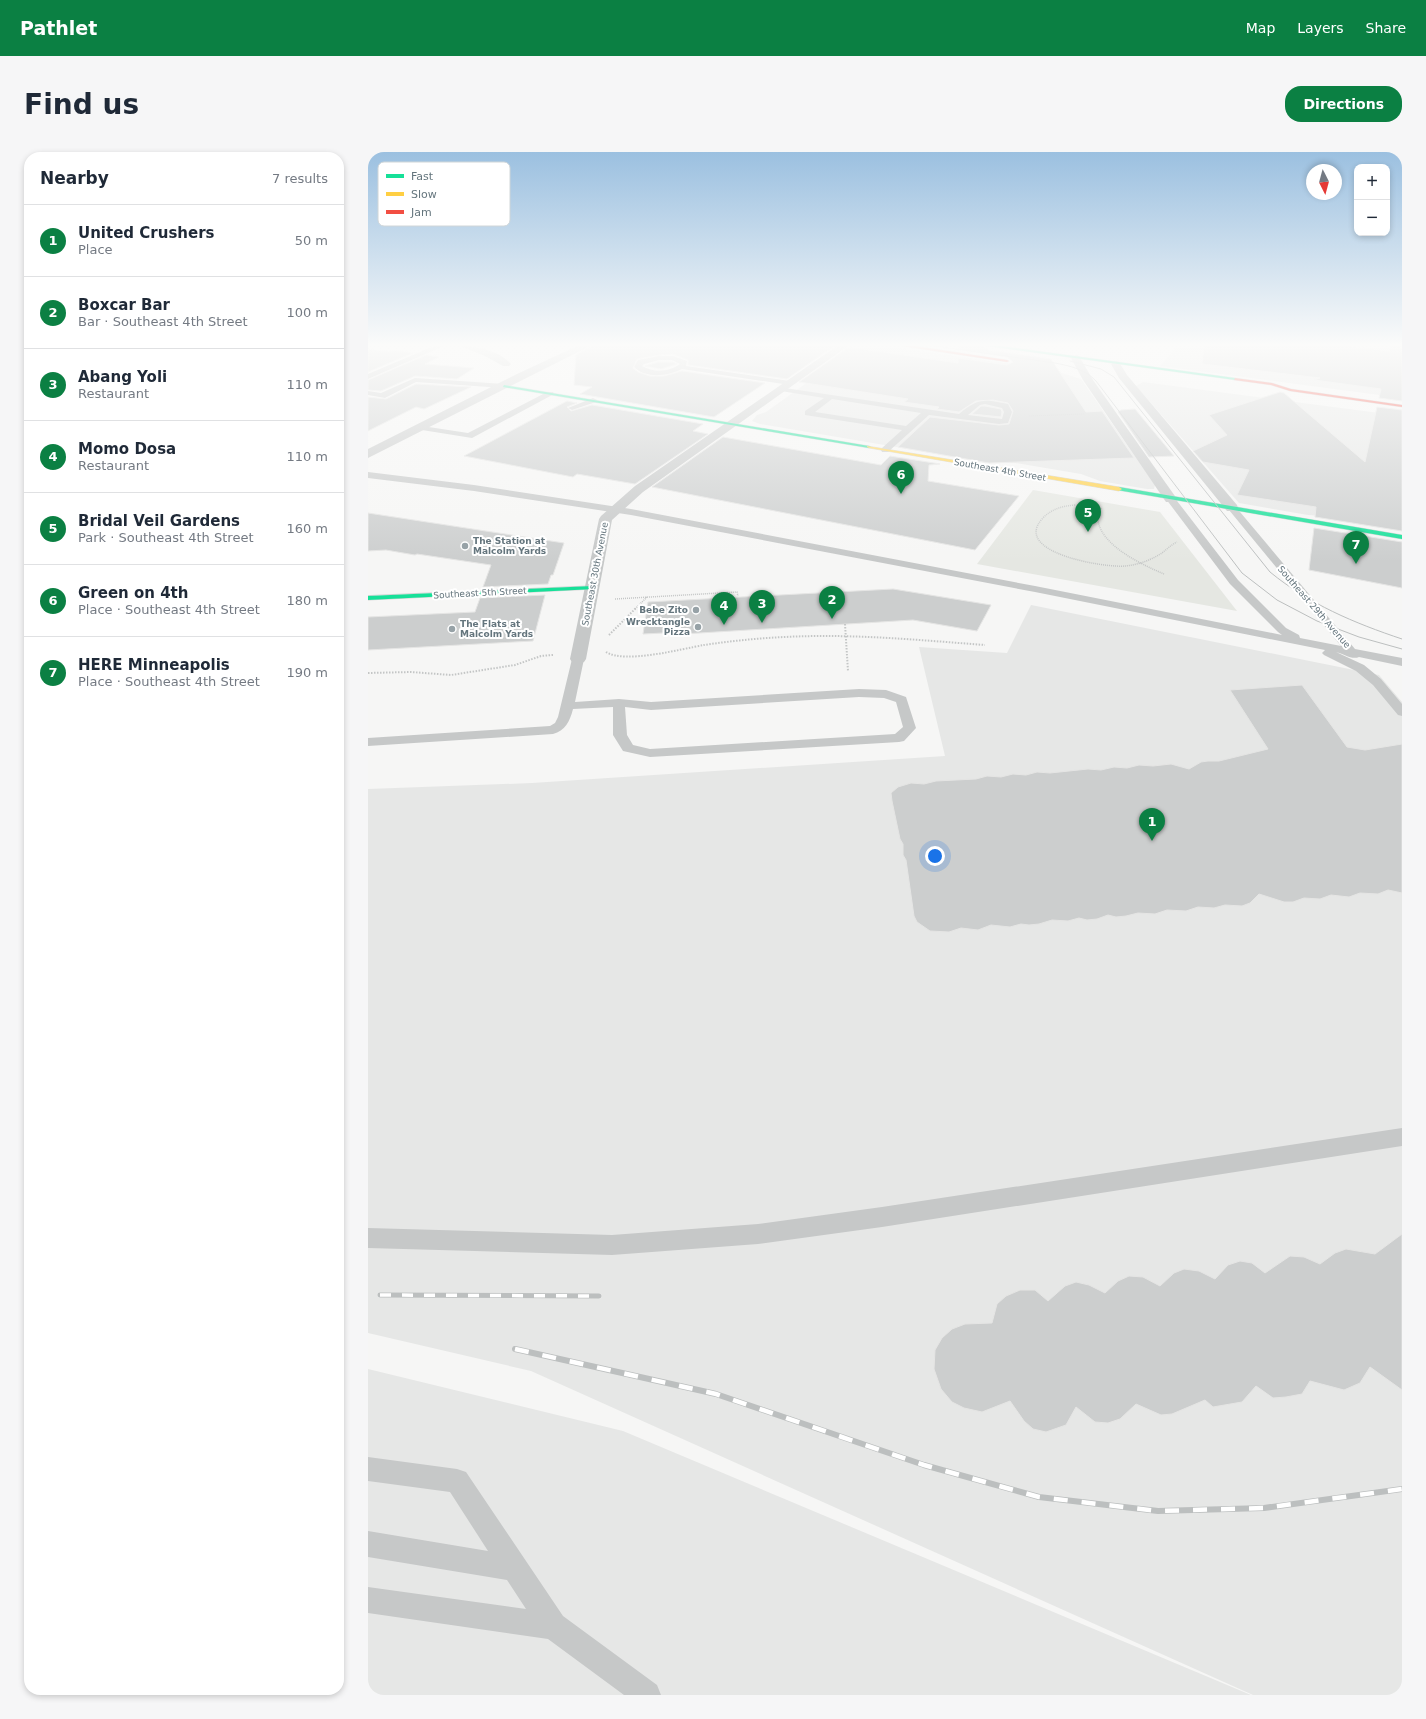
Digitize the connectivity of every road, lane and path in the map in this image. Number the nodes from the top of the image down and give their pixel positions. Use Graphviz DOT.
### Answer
graph roads {
  1 [pos="442,418"];
  2 [pos="503,418"];
  3 [pos="697,418"];
  4 [pos="740,418"];
  5 [pos="839,418"];
  6 [pos="920,418"];
  7 [pos="979,418"];
  8 [pos="1006,418"];
  9 [pos="1115,418"];
  10 [pos="1158,418"];
  11 [pos="731,424"];
  12 [pos="422,428"];
  13 [pos="908,429"];
  14 [pos="885,450"];
  15 [pos="368,454"];
  16 [pos="368,475"];
  17 [pos="1171,499"];
  18 [pos="1104,504"];
  19 [pos="1079,505"];
  20 [pos="1096,507"];
  21 [pos="1101,508"];
  22 [pos="1232,508"];
  23 [pos="615,510"];
  24 [pos="1402,537"];
  25 [pos="1180,541"];
  26 [pos="1139,563"];
  27 [pos="1164,574"];
  28 [pos="593,588"];
  29 [pos="738,596"];
  30 [pos="647,597"];
  31 [pos="368,598"];
  32 [pos="612,599"];
  33 [pos="845,624"];
  34 [pos="846,636"];
  35 [pos="606,638"];
  36 [pos="1308,643"];
  37 [pos="985,645"];
  38 [pos="604,647"];
  39 [pos="1353,652"];
  40 [pos="555,655"];
  41 [pos="578,659"];
  42 [pos="1402,662"];
  43 [pos="1360,668"];
  44 [pos="368,673"];
  45 [pos="849,673"];
  46 [pos="619,703"];
  47 [pos="568,706"];
  48 [pos="1402,712"];
  49 [pos="368,742"];
  50 [pos="1402,1137"];
  51 [pos="368,1238"];
  52 [pos="368,1469"];
  53 [pos="368,1544"];
  54 [pos="515,1568"];
  55 [pos="368,1600"];
  56 [pos="554,1626"];
  57 [pos="647,1695"];
  1 -- 12 [label="street"];
  2 -- 12 [label="lane"];
  3 -- 11 [label="street, Southeast 4th Street"];
  4 -- 11 [label="street, Southeast 30th Avenue"];
  5 -- 13 [label="lane"];
  6 -- 13 [label="lane"];
  7 -- 8 [label="lane"];
  9 -- 17 [label="street, Southeast 29th Avenue"];
  10 -- 22 [label="street, Southeast 29th Avenue"];
  11 -- 14 [label="street, Southeast 4th Street"];
  11 -- 23 [label="street, Southeast 30th Avenue"];
  12 -- 15 [label="street"];
  13 -- 14 [label="lane"];
  14 -- 17 [label="street, Southeast 4th Street"];
  16 -- 23 [label="lane"];
  17 -- 22 [label="street, Southeast 4th Street"];
  17 -- 36 [label="lane, Southeast 29th Avenue"];
  18 -- 21 [label="path"];
  19 -- 26 [label="path"];
  20 -- 21 [label="path"];
  21 -- 26 [label="path"];
  22 -- 24 [label="street, Southeast 4th Street"];
  22 -- 39 [label="lane, Southeast 29th Avenue"];
  23 -- 28 [label="street, Southeast 30th Avenue"];
  23 -- 36 [label="lane"];
  25 -- 26 [label="path"];
  26 -- 27 [label="path"];
  28 -- 31 [label="street, Southeast 5th Street"];
  28 -- 41 [label="street, Southeast 30th Avenue"];
  29 -- 30 [label="path"];
  30 -- 32 [label="path"];
  30 -- 35 [label="path"];
  33 -- 34 [label="path"];
  34 -- 37 [label="path"];
  34 -- 38 [label="path"];
  34 -- 45 [label="path"];
  36 -- 39 [label="lane"];
  36 -- 43 [label="lane, Southeast 29th Avenue"];
  39 -- 42 [label="lane"];
  39 -- 43 [label="lane, Southeast 29th Avenue"];
  40 -- 44 [label="path"];
  41 -- 47 [label="lane"];
  43 -- 48 [label="lane"];
  46 -- 46 [label="lane"];
  46 -- 47 [label="lane"];
  47 -- 49 [label="lane"];
  50 -- 51 [label="lane"];
  52 -- 54 [label="lane"];
  53 -- 54 [label="lane"];
  54 -- 56 [label="lane"];
  55 -- 56 [label="lane"];
  56 -- 57 [label="lane"];
}
